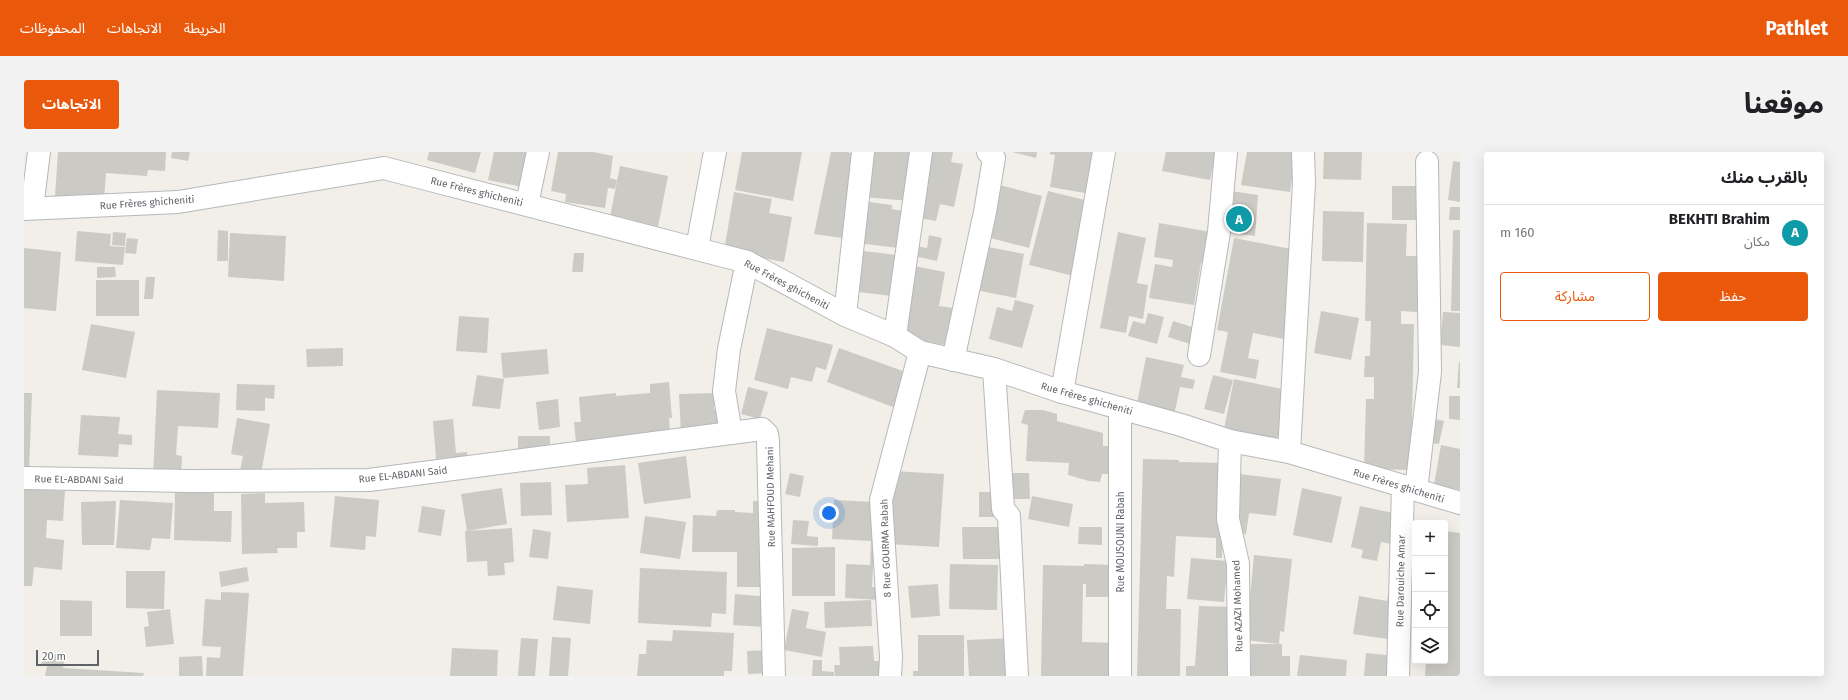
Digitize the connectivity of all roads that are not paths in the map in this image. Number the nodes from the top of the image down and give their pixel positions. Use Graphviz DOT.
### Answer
graph roads {
  1 [pos="39,152"];
  2 [pos="538,152"];
  3 [pos="715,152"];
  4 [pos="863,152"];
  5 [pos="921,152"];
  6 [pos="988,152"];
  7 [pos="1104,152"];
  8 [pos="1226,152"];
  9 [pos="1303,152"];
  10 [pos="1427,162"];
  11 [pos="527,204"];
  12 [pos="28,209"];
  13 [pos="697,248"];
  14 [pos="747,262"];
  15 [pos="845,315"];
  16 [pos="895,336"];
  17 [pos="920,352"];
  18 [pos="1199,355"];
  19 [pos="953,360"];
  20 [pos="994,369"];
  21 [pos="1062,392"];
  22 [pos="1120,408"];
  23 [pos="732,433"];
  24 [pos="1230,441"];
  25 [pos="1289,452"];
  26 [pos="24,478"];
  27 [pos="1410,488"];
  28 [pos="1460,503"];
  29 [pos="774,676"];
  30 [pos="890,676"];
  31 [pos="1017,676"];
  32 [pos="1120,676"];
  33 [pos="1239,676"];
  34 [pos="1398,676"];
  1 -- 12 [label="street"];
  2 -- 11 [label="street"];
  3 -- 13 [label="street"];
  4 -- 15 [label="street"];
  5 -- 16 [label="street"];
  6 -- 19 [label="street"];
  7 -- 21 [label="street"];
  8 -- 18 [label="street"];
  9 -- 25 [label="street"];
  10 -- 27 [label="street, Rue Darouiche Amar"];
  11 -- 12 [label="street, Rue Frères ghicheniti"];
  11 -- 13 [label="street, Rue Frères ghicheniti"];
  13 -- 14 [label="street, Rue Frères ghicheniti"];
  14 -- 15 [label="street, Rue Frères ghicheniti"];
  14 -- 23 [label="street"];
  15 -- 16 [label="street, Rue Frères ghicheniti"];
  16 -- 17 [label="street, Rue Frères ghicheniti"];
  17 -- 19 [label="street, Rue Frères ghicheniti"];
  17 -- 30 [label="street, 8 Rue GOURMA Rabah"];
  19 -- 20 [label="street, Rue Frères ghicheniti"];
  20 -- 21 [label="street, Rue Frères ghicheniti"];
  20 -- 31 [label="street"];
  21 -- 22 [label="street, Rue Frères ghicheniti"];
  22 -- 24 [label="street, Rue Frères ghicheniti"];
  22 -- 32 [label="street, Rue MOUSOUNI Rabah"];
  23 -- 26 [label="street, Rue EL-ABDANI Said"];
  23 -- 29 [label="street, Rue MAHFOUD Mehani"];
  24 -- 25 [label="street, Rue Frères ghicheniti"];
  24 -- 33 [label="street, Rue AZAZI Mohamed"];
  25 -- 27 [label="street, Rue Frères ghicheniti"];
  27 -- 28 [label="street, Rue Frères ghicheniti"];
  27 -- 34 [label="street, Rue Darouiche Amar"];
}
